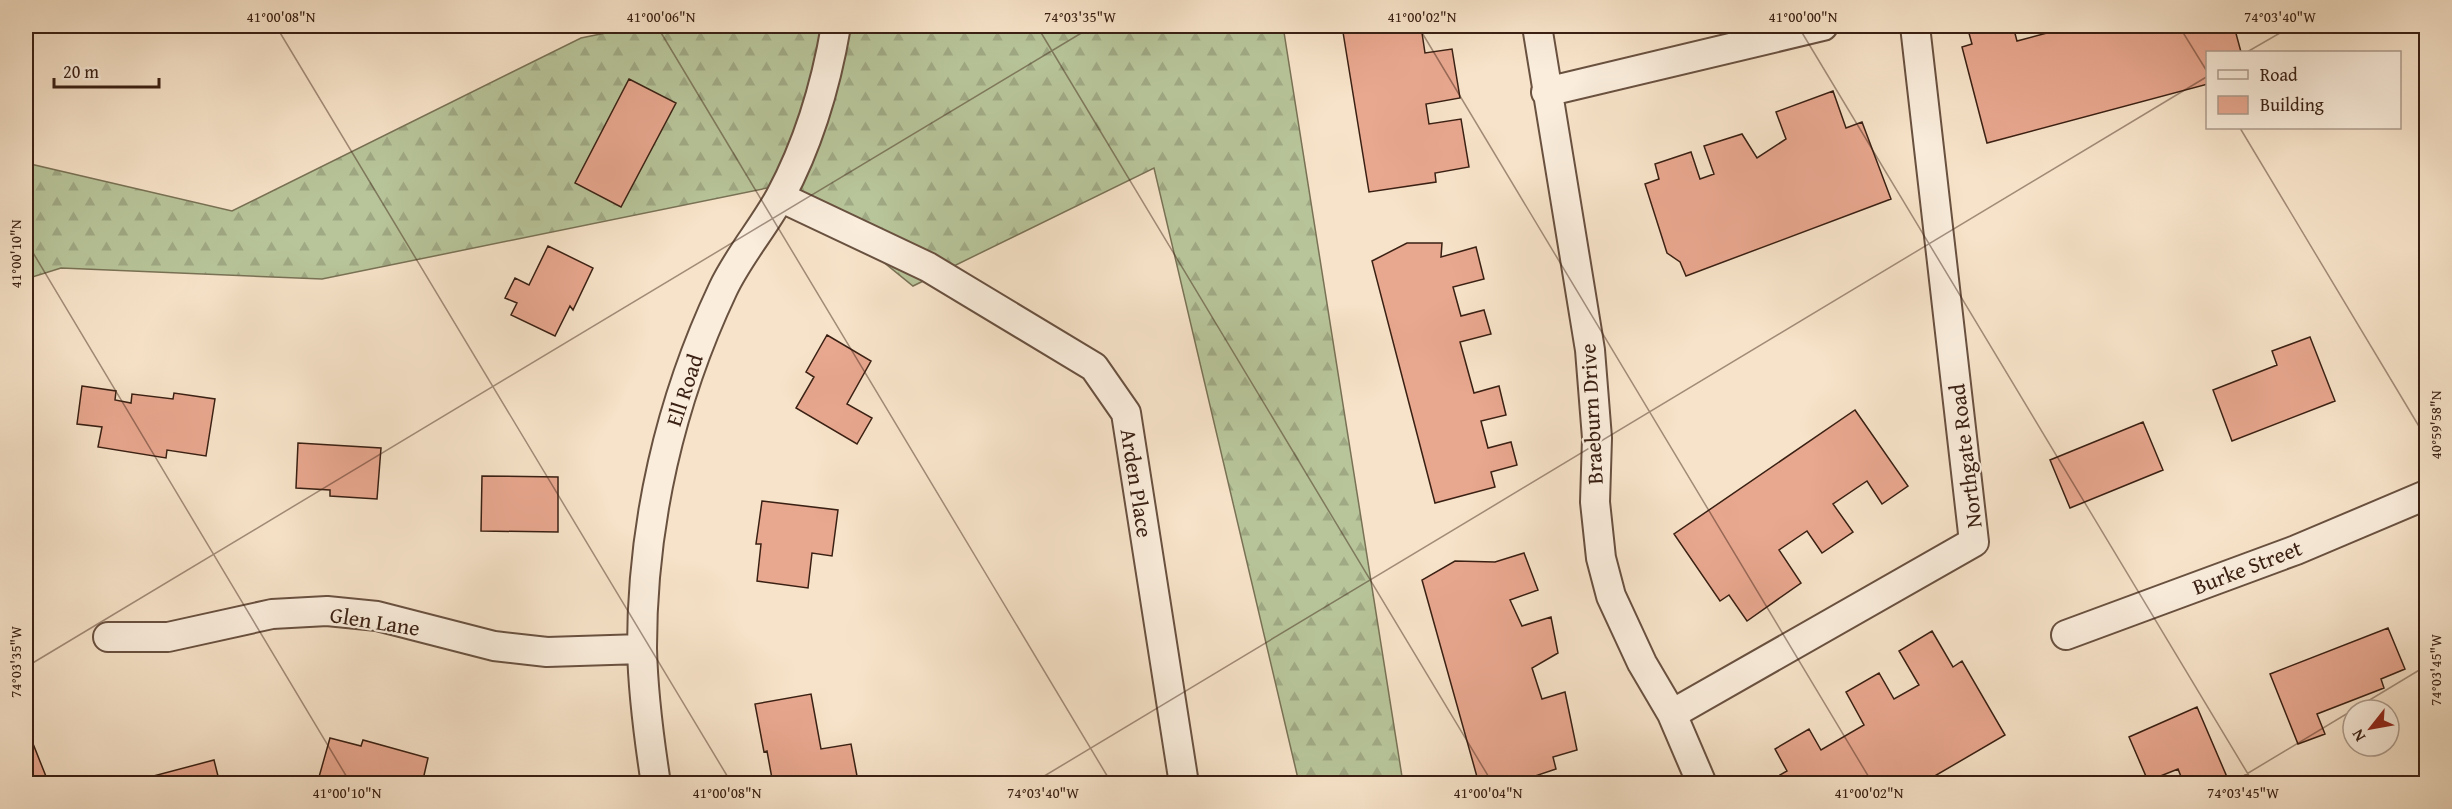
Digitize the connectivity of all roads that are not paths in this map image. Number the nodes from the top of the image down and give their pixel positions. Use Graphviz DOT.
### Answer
graph roads {
  1 [pos="836,26"];
  2 [pos="1537,26"];
  3 [pos="1823,26"];
  4 [pos="1915,26"];
  5 [pos="1546,92"];
  6 [pos="780,197"];
  7 [pos="2427,495"];
  8 [pos="2066,635"];
  9 [pos="108,637"];
  10 [pos="642,649"];
  11 [pos="1672,714"];
  12 [pos="656,783"];
  13 [pos="1184,783"];
  14 [pos="1702,783"];
  1 -- 6 [label="street, Ell Road"];
  2 -- 5 [label="street, Braeburn Drive"];
  3 -- 5 [label="street"];
  4 -- 11 [label="street, Northgate Road"];
  5 -- 11 [label="street, Braeburn Drive"];
  6 -- 10 [label="street, Ell Road"];
  6 -- 13 [label="street, Arden Place"];
  7 -- 8 [label="street, Burke Street"];
  9 -- 10 [label="street, Glen Lane"];
  10 -- 12 [label="street, Ell Road"];
  11 -- 14 [label="street, Braeburn Drive"];
}
